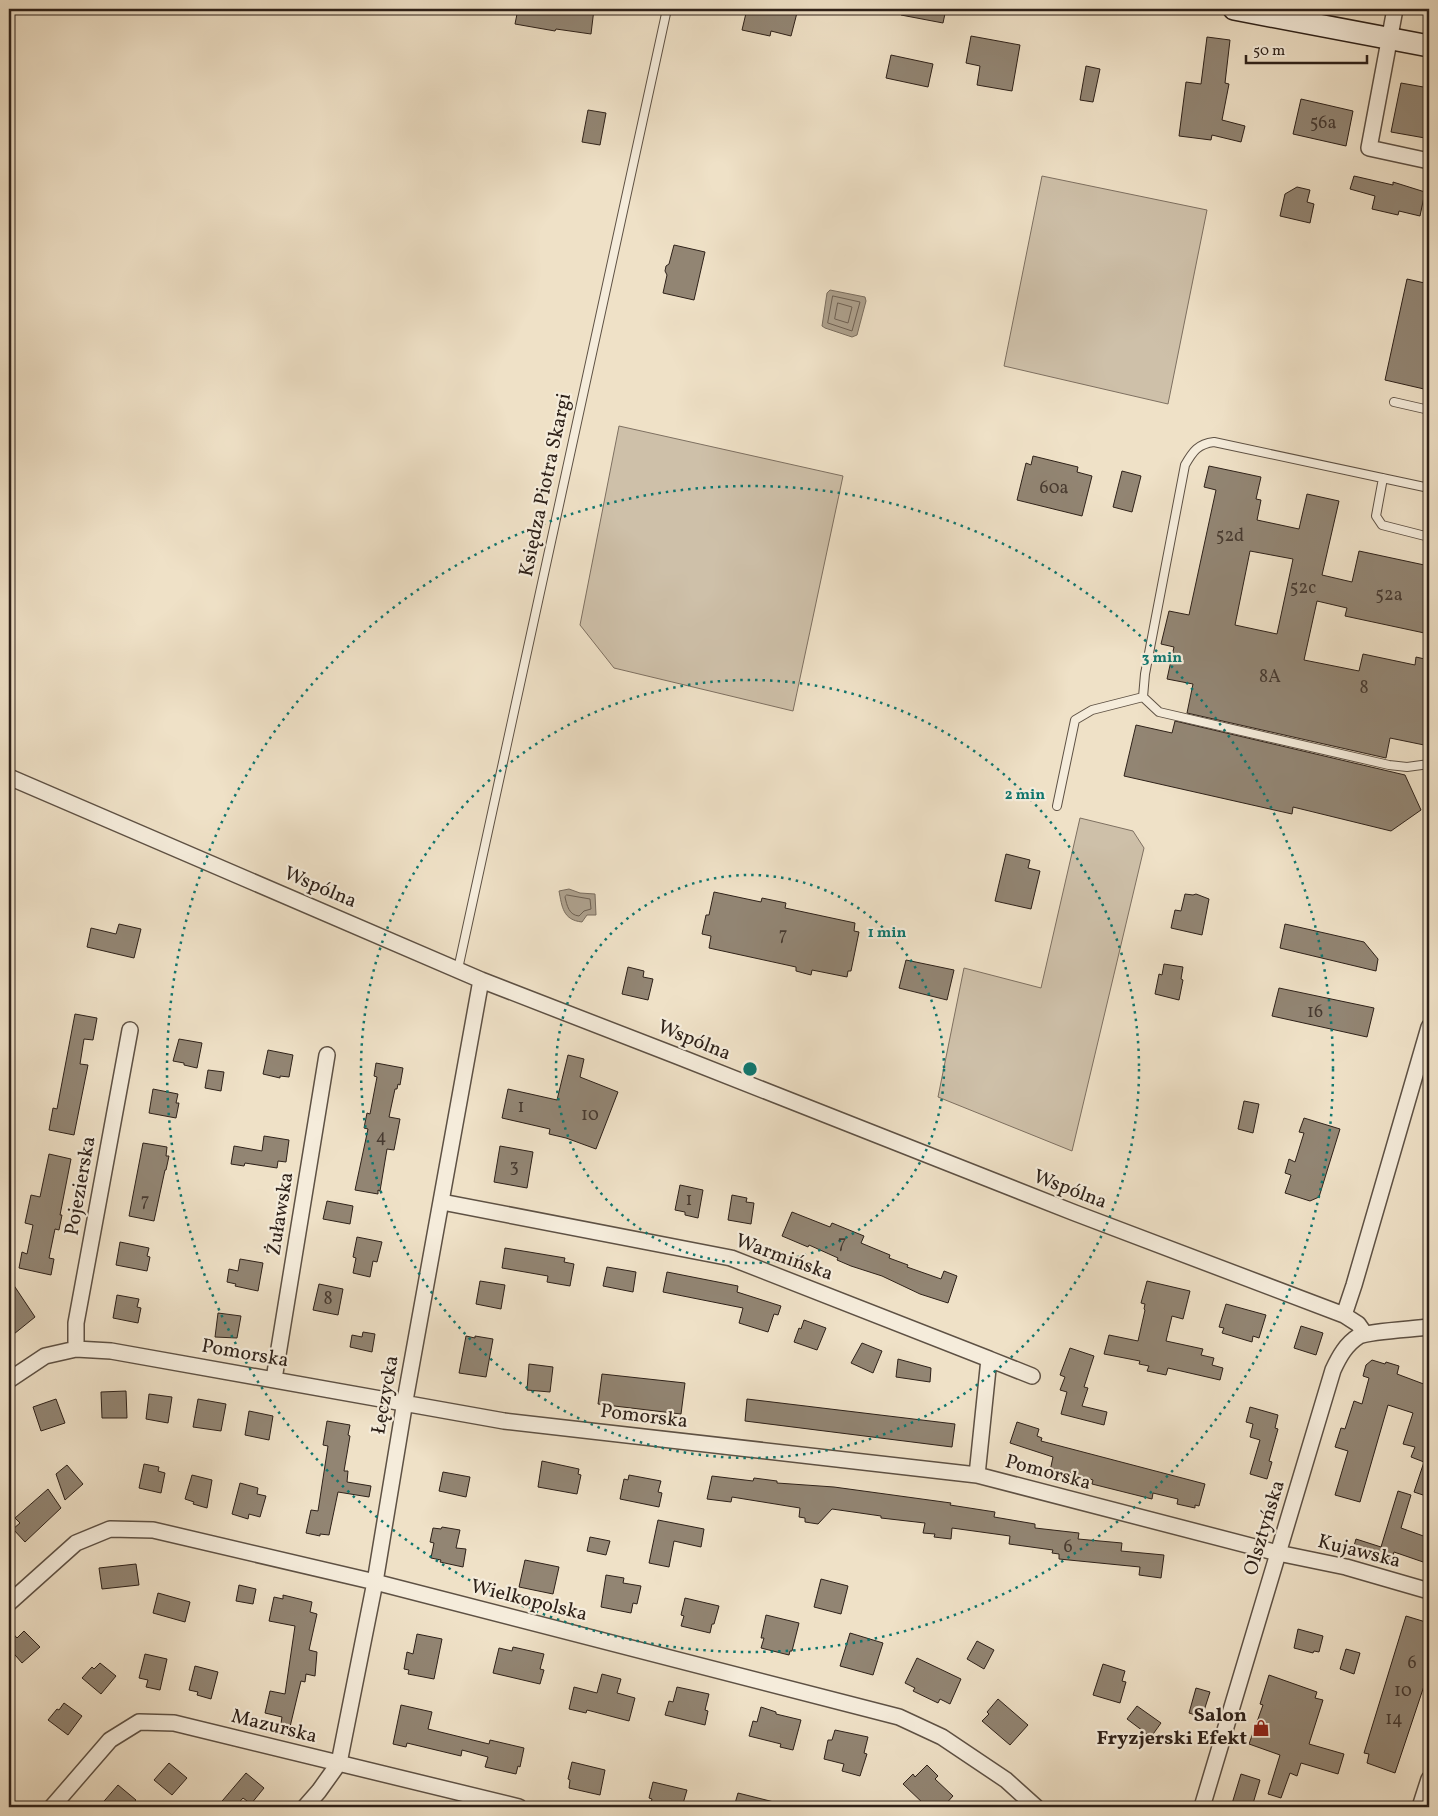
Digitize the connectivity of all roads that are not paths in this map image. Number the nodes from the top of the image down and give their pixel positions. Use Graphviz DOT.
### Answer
graph roads {
  1 [pos="667,9"];
  2 [pos="1234,9"];
  3 [pos="1395,9"];
  4 [pos="1390,38"];
  5 [pos="1429,46"];
  6 [pos="1429,161"];
  7 [pos="1394,402"];
  8 [pos="1429,410"];
  9 [pos="1383,478"];
  10 [pos="1429,488"];
  11 [pos="1429,537"];
  12 [pos="1144,697"];
  13 [pos="1429,764"];
  14 [pos="9,777"];
  15 [pos="1057,806"];
  16 [pos="458,969"];
  17 [pos="481,980"];
  18 [pos="1429,1027"];
  19 [pos="130,1030"];
  20 [pos="327,1055"];
  21 [pos="442,1202"];
  22 [pos="1344,1315"];
  23 [pos="1429,1327"];
  24 [pos="1365,1334"];
  25 [pos="76,1349"];
  26 [pos="989,1359"];
  27 [pos="1032,1376"];
  28 [pos="274,1379"];
  29 [pos="9,1380"];
  30 [pos="404,1403"];
  31 [pos="977,1475"];
  32 [pos="1278,1553"];
  33 [pos="375,1582"];
  34 [pos="1429,1591"];
  35 [pos="9,1603"];
  36 [pos="339,1763"];
  37 [pos="1428,1786"];
  38 [pos="52,1807"];
  39 [pos="305,1807"];
  40 [pos="519,1807"];
  41 [pos="1036,1807"];
  42 [pos="1202,1807"];
  43 [pos="1420,1807"];
  1 -- 16 [label="lane, Księdza Piotra Skargi"];
  2 -- 4 [label="street"];
  3 -- 4 [label="street"];
  4 -- 5 [label="street"];
  4 -- 6 [label="street"];
  7 -- 8 [label="lane"];
  9 -- 10 [label="lane"];
  9 -- 11 [label="lane"];
  9 -- 12 [label="lane"];
  12 -- 13 [label="lane"];
  12 -- 15 [label="lane"];
  14 -- 16 [label="street, Wspólna"];
  16 -- 17 [label="street, Wspólna"];
  17 -- 21 [label="street, Łęczycka"];
  17 -- 22 [label="street, Wspólna"];
  18 -- 22 [label="street"];
  19 -- 25 [label="street, Pojezierska"];
  20 -- 28 [label="street, Żuławska"];
  21 -- 26 [label="street, Warmińska"];
  21 -- 30 [label="street, Łęczycka"];
  22 -- 24 [label="street, Wspólna"];
  23 -- 24 [label="street"];
  24 -- 32 [label="street, Olsztyńska"];
  25 -- 28 [label="street, Pomorska"];
  25 -- 29 [label="street, Pomorska"];
  26 -- 27 [label="street, Warmińska"];
  26 -- 31 [label="street"];
  28 -- 30 [label="street, Pomorska"];
  30 -- 31 [label="street, Pomorska"];
  30 -- 33 [label="street, Łęczycka"];
  31 -- 32 [label="street, Pomorska"];
  32 -- 34 [label="street, Kujawska"];
  32 -- 42 [label="street, Olsztyńska"];
  33 -- 35 [label="street, Wielkopolska"];
  33 -- 36 [label="street, Łęczycka"];
  33 -- 41 [label="street, Wielkopolska"];
  36 -- 38 [label="street, Mazurska"];
  36 -- 39 [label="street, Łęczycka"];
  36 -- 40 [label="street, Mazurska"];
  37 -- 43 [label="street"];
}
